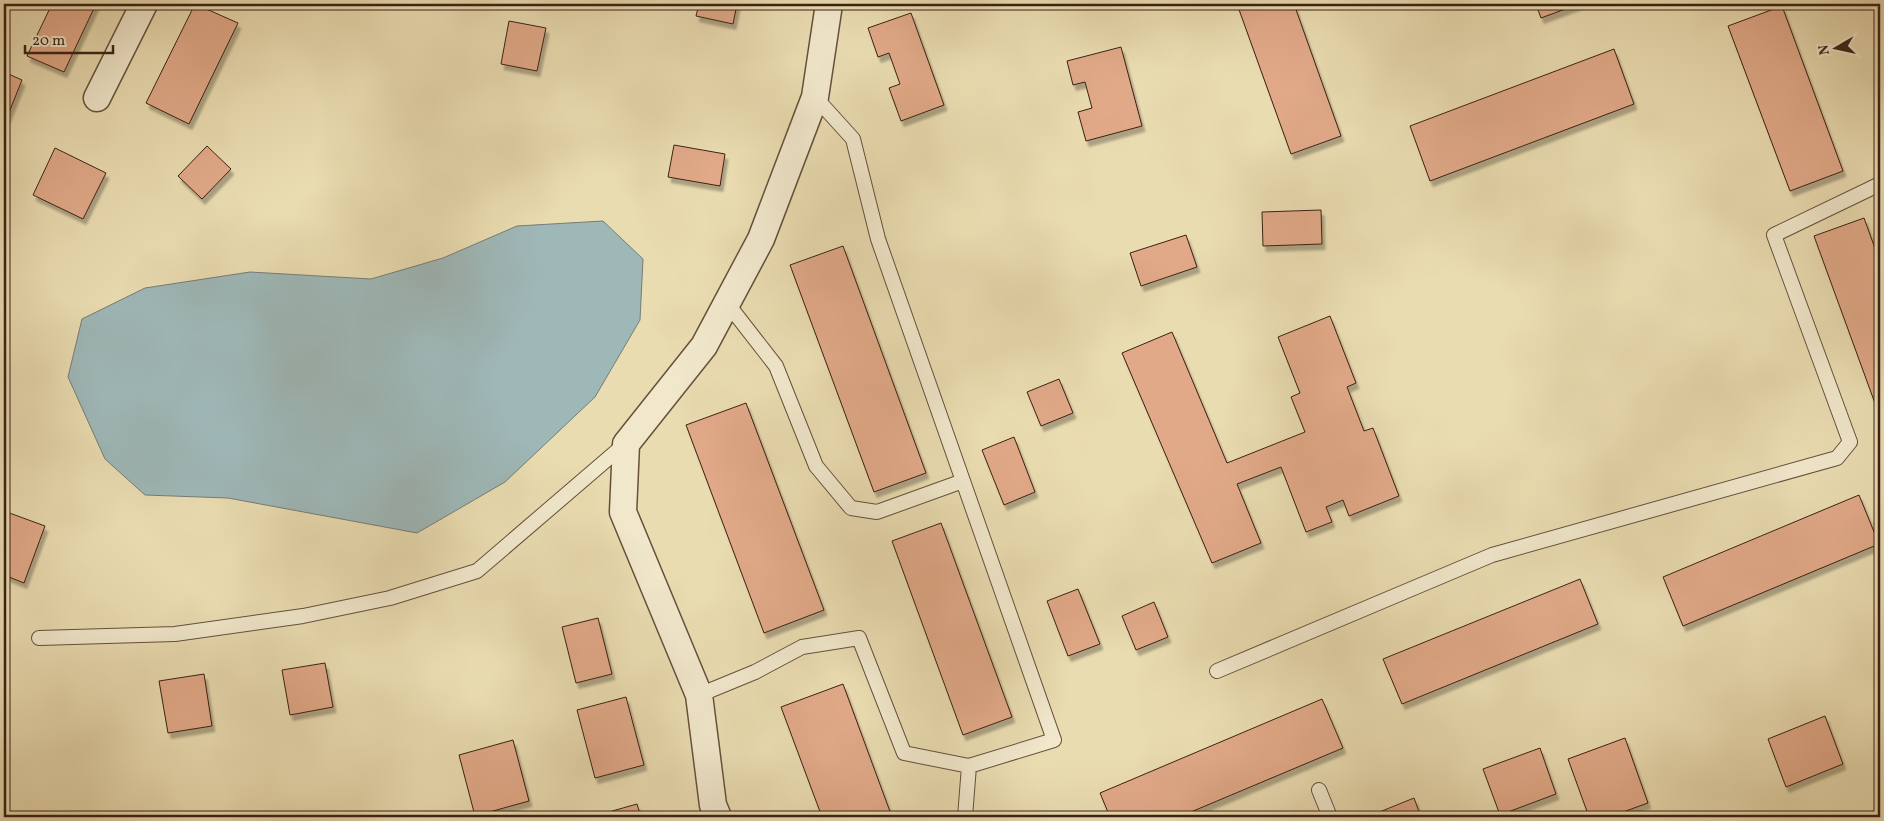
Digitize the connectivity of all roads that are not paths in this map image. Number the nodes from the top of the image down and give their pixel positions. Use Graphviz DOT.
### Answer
graph roads {
  1 [pos="144,4"];
  2 [pos="829,4"];
  3 [pos="815,97"];
  4 [pos="98,98"];
  5 [pos="1880,184"];
  6 [pos="727,303"];
  7 [pos="626,444"];
  8 [pos="963,481"];
  9 [pos="39,638"];
  10 [pos="1218,671"];
  11 [pos="699,695"];
  12 [pos="969,766"];
  13 [pos="1319,790"];
  14 [pos="718,817"];
  15 [pos="965,817"];
  16 [pos="1330,817"];
  1 -- 4 [label="street"];
  2 -- 3 [label="street"];
  3 -- 6 [label="street"];
  3 -- 8 [label="lane"];
  5 -- 10 [label="lane"];
  6 -- 7 [label="street"];
  6 -- 8 [label="lane"];
  7 -- 9 [label="lane"];
  7 -- 11 [label="street"];
  8 -- 12 [label="lane"];
  11 -- 12 [label="lane"];
  11 -- 14 [label="street"];
  12 -- 15 [label="lane"];
  13 -- 16 [label="lane"];
}
